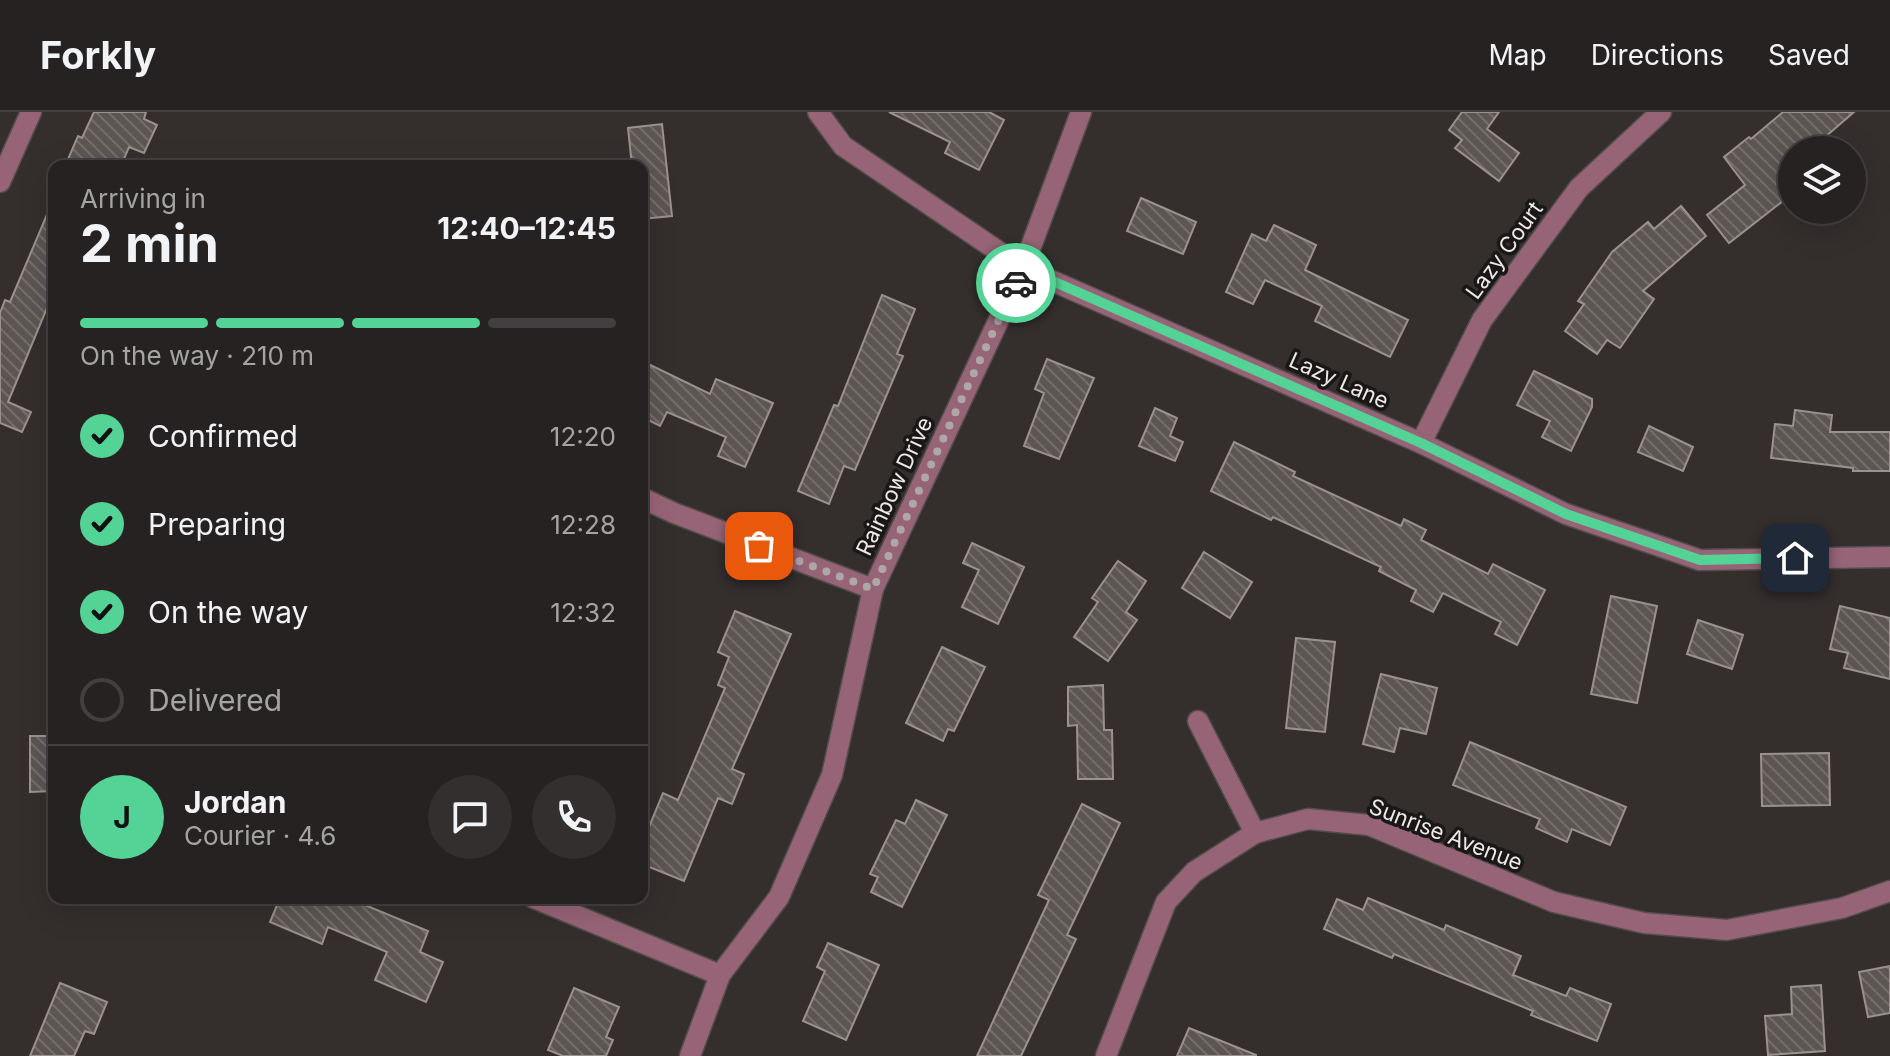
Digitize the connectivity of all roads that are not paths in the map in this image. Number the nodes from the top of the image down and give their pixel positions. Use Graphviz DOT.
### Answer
graph roads {
  1 [pos="31,112"];
  2 [pos="818,112"];
  3 [pos="1081,112"];
  4 [pos="1661,112"];
  5 [pos="0,182"];
  6 [pos="1023,268"];
  7 [pos="1421,443"];
  8 [pos="648,501"];
  9 [pos="1890,557"];
  10 [pos="873,589"];
  11 [pos="1198,721"];
  12 [pos="1255,833"];
  13 [pos="1890,891"];
  14 [pos="548,904"];
  15 [pos="720,975"];
  16 [pos="690,1056"];
  17 [pos="1106,1056"];
  1 -- 5 [label="street"];
  2 -- 6 [label="street, Lazy Lane"];
  3 -- 6 [label="street, Rainbow Drive"];
  4 -- 7 [label="street, Lazy Court"];
  6 -- 7 [label="street, Lazy Lane"];
  6 -- 10 [label="street, Rainbow Drive"];
  7 -- 9 [label="street, Lazy Lane"];
  8 -- 10 [label="street"];
  10 -- 15 [label="street, Rainbow Drive"];
  11 -- 12 [label="street"];
  12 -- 13 [label="street, Sunrise Avenue"];
  12 -- 17 [label="street, Sunrise Avenue"];
  14 -- 15 [label="street"];
  15 -- 16 [label="street, Rainbow Drive"];
}
